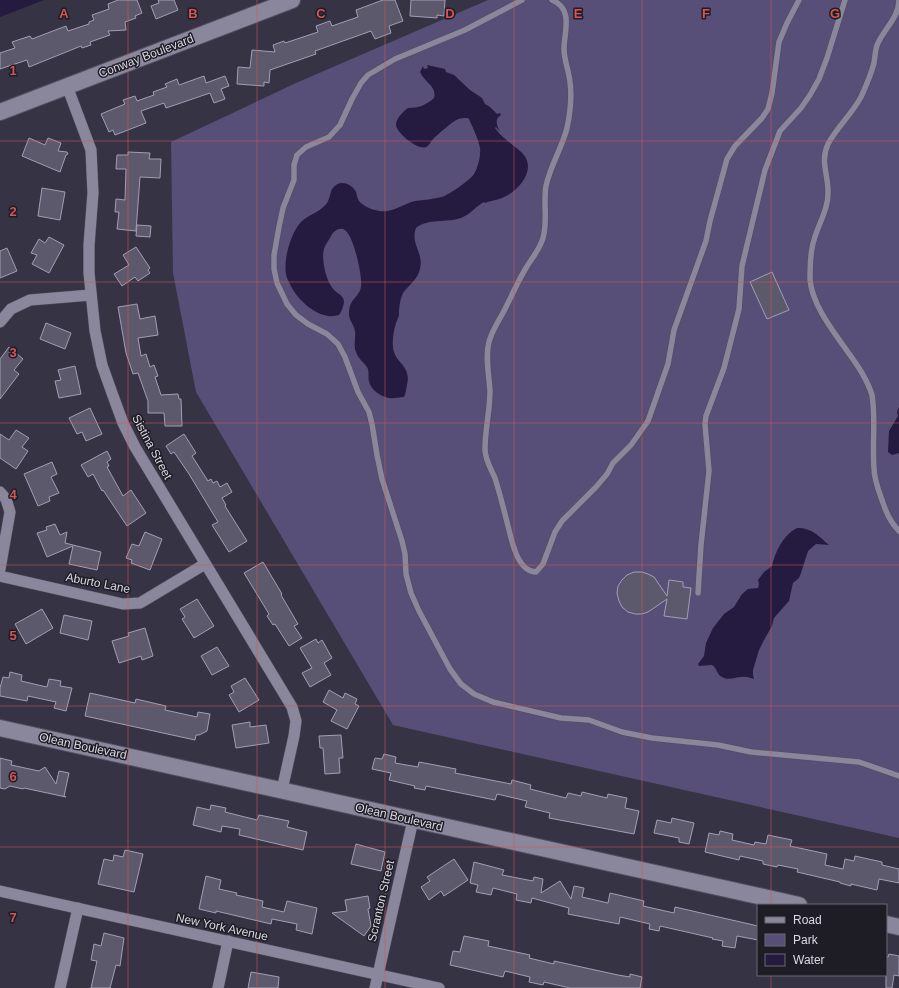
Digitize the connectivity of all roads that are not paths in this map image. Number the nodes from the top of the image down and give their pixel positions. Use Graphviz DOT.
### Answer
graph roads {
  1 [pos="292,0"];
  2 [pos="522,0"];
  3 [pos="552,0"];
  4 [pos="800,0"];
  5 [pos="845,0"];
  6 [pos="898,0"];
  7 [pos="67,86"];
  8 [pos="0,112"];
  9 [pos="91,295"];
  10 [pos="0,322"];
  11 [pos="0,492"];
  12 [pos="899,531"];
  13 [pos="205,564"];
  14 [pos="0,568"];
  15 [pos="0,576"];
  16 [pos="698,593"];
  17 [pos="0,728"];
  18 [pos="899,776"];
  19 [pos="282,790"];
  20 [pos="413,820"];
  21 [pos="0,891"];
  22 [pos="793,904"];
  23 [pos="78,908"];
  24 [pos="887,924"];
  25 [pos="899,927"];
  26 [pos="228,941"];
  27 [pos="378,974"];
  28 [pos="60,988"];
  29 [pos="218,988"];
  30 [pos="375,988"];
  31 [pos="439,988"];
  1 -- 7 [label="street, Conway Boulevard"];
  2 -- 18 [label="lane"];
  3 -- 4 [label="lane"];
  5 -- 16 [label="lane"];
  6 -- 12 [label="lane"];
  7 -- 8 [label="street, Conway Boulevard"];
  7 -- 9 [label="street, Sistina Street"];
  9 -- 10 [label="street"];
  9 -- 13 [label="street, Sistina Street"];
  11 -- 14 [label="street"];
  13 -- 15 [label="street, Aburto Lane"];
  13 -- 19 [label="street, Sistina Street"];
  17 -- 19 [label="street, Olean Boulevard"];
  19 -- 20 [label="street, Olean Boulevard"];
  20 -- 22 [label="street, Olean Boulevard"];
  20 -- 27 [label="street, Scranton Street"];
  21 -- 23 [label="street, New York Avenue"];
  23 -- 26 [label="street, New York Avenue"];
  23 -- 28 [label="street"];
  24 -- 25 [label="street"];
  26 -- 27 [label="street, New York Avenue"];
  26 -- 29 [label="street"];
  27 -- 30 [label="street, Scranton Street"];
  27 -- 31 [label="street, New York Avenue"];
}
